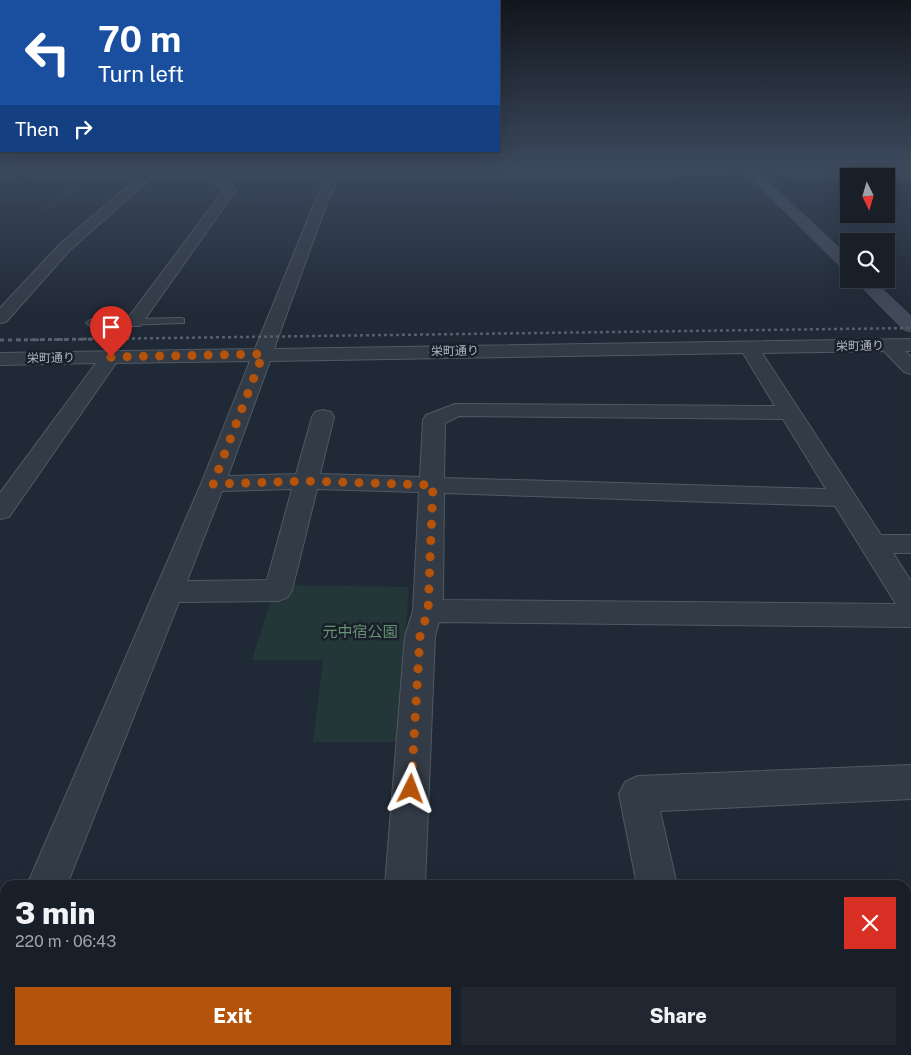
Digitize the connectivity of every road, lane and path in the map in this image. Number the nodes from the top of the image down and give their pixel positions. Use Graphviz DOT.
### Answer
graph roads {
  1 [pos="99,217"];
  2 [pos="210,217"];
  3 [pos="315,217"];
  4 [pos="798,217"];
  5 [pos="840,257"];
  6 [pos="871,288"];
  7 [pos="0,318"];
  8 [pos="181,321"];
  9 [pos="134,322"];
  10 [pos="90,323"];
  11 [pos="911,326"];
  12 [pos="911,345"];
  13 [pos="890,346"];
  14 [pos="749,348"];
  15 [pos="263,354"];
  16 [pos="111,357"];
  17 [pos="0,360"];
  18 [pos="911,368"];
  19 [pos="790,412"];
  20 [pos="323,417"];
  21 [pos="306,481"];
  22 [pos="213,484"];
  23 [pos="433,485"];
  24 [pos="844,498"];
  25 [pos="0,511"];
  26 [pos="873,544"];
  27 [pos="911,544"];
  28 [pos="169,592"];
  29 [pos="911,605"];
  30 [pos="428,611"];
  31 [pos="911,616"];
  32 [pos="911,782"];
  33 [pos="50,880"];
  34 [pos="405,880"];
  35 [pos="656,880"];
  1 -- 7 [label="street"];
  2 -- 9 [label="street"];
  3 -- 15 [label="street"];
  4 -- 5 [label="street"];
  6 -- 11 [label="street"];
  8 -- 9 [label="lane"];
  9 -- 10 [label="lane"];
  12 -- 13 [label="street, 栄町通り"];
  13 -- 14 [label="street, 栄町通り"];
  13 -- 18 [label="street"];
  14 -- 15 [label="street, 栄町通り"];
  14 -- 19 [label="street"];
  15 -- 16 [label="street, 栄町通り"];
  15 -- 22 [label="street"];
  16 -- 17 [label="street, 栄町通り"];
  16 -- 25 [label="street"];
  19 -- 23 [label="street"];
  19 -- 24 [label="street"];
  20 -- 21 [label="street"];
  21 -- 22 [label="street"];
  21 -- 23 [label="street"];
  21 -- 28 [label="street"];
  22 -- 28 [label="street"];
  23 -- 24 [label="street"];
  23 -- 30 [label="street"];
  24 -- 26 [label="street"];
  26 -- 27 [label="street"];
  26 -- 29 [label="street"];
  28 -- 33 [label="street"];
  30 -- 31 [label="street"];
  30 -- 34 [label="street"];
  32 -- 35 [label="street"];
}
